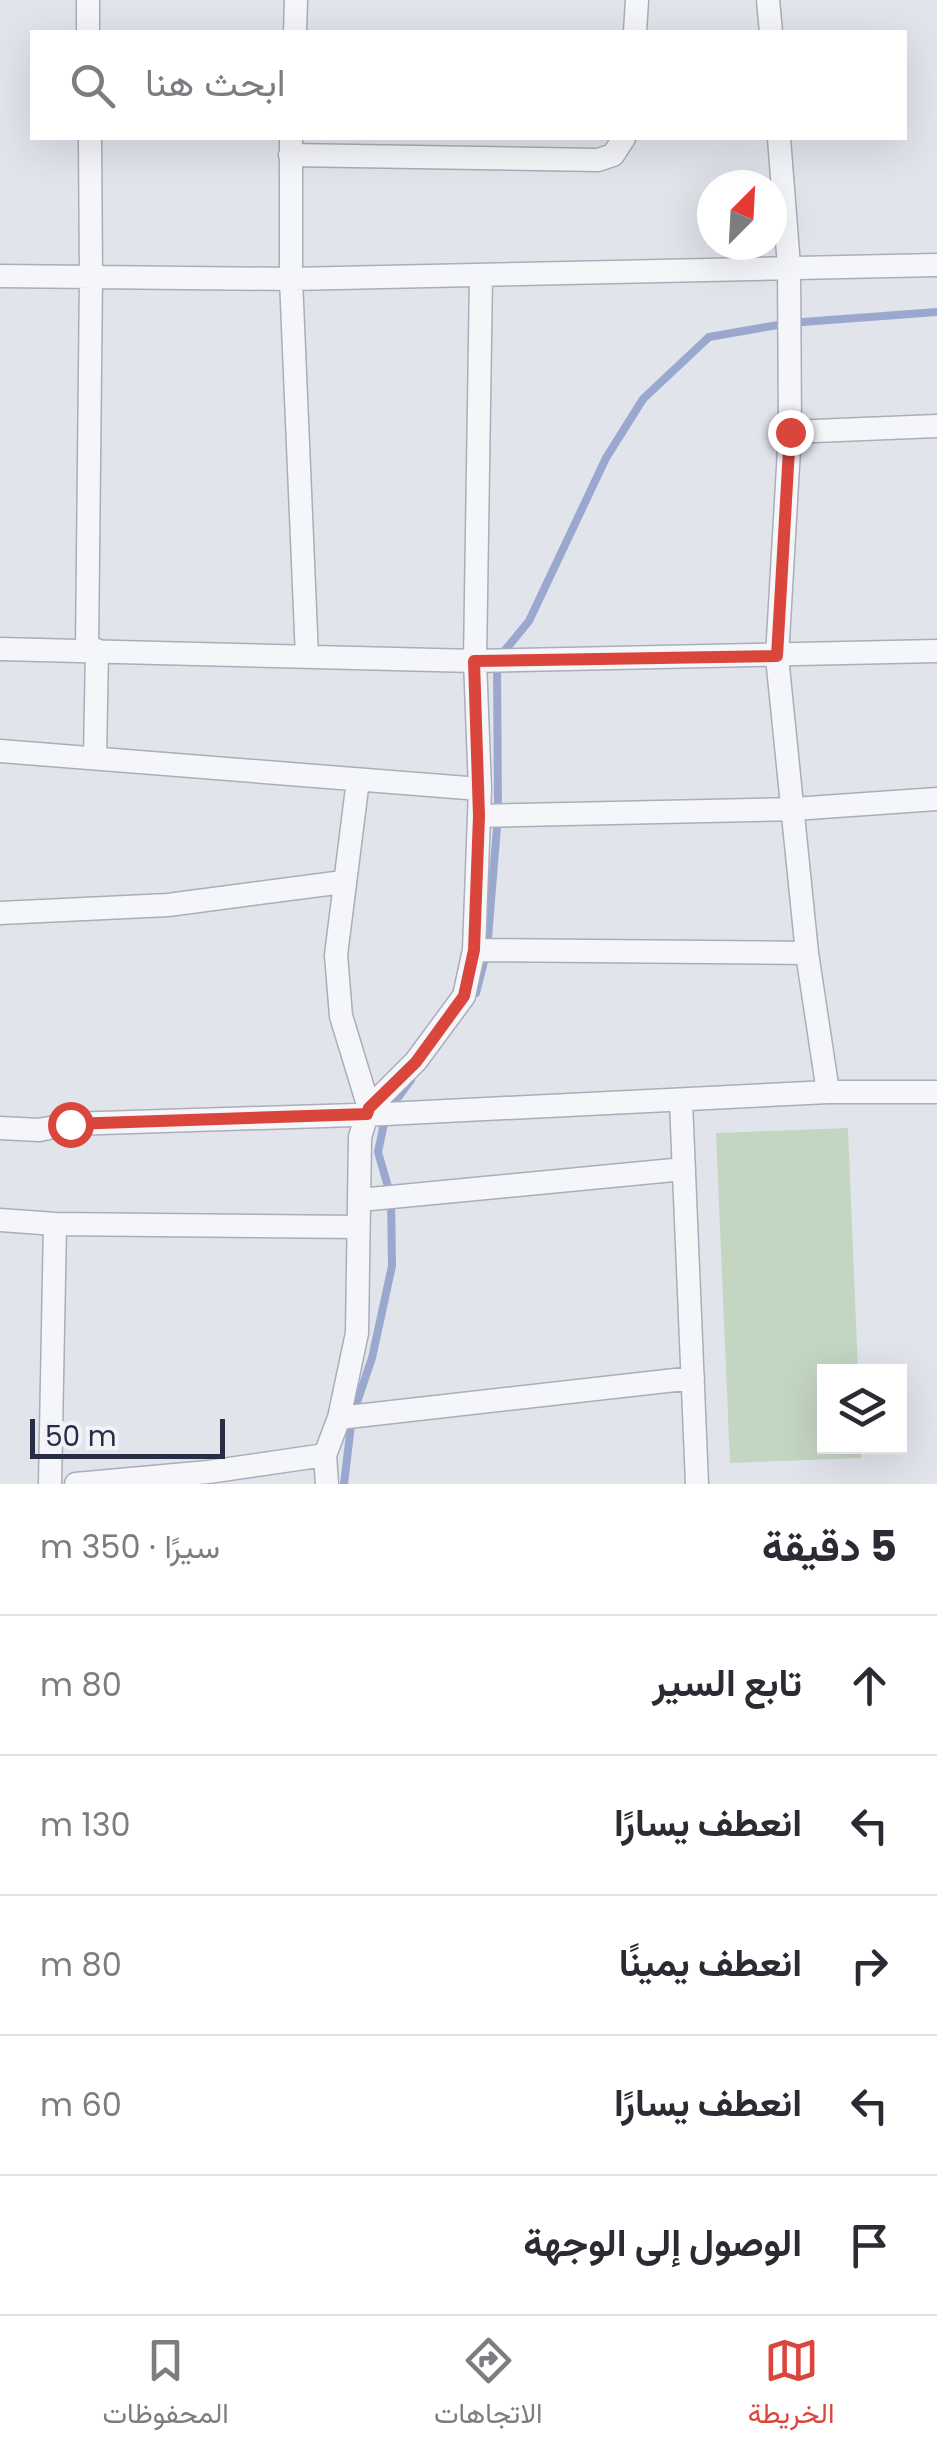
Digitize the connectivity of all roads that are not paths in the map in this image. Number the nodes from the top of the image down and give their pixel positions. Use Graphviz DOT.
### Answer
graph roads {
  1 [pos="88,0"];
  2 [pos="296,0"];
  3 [pos="638,0"];
  4 [pos="768,0"];
  5 [pos="88,30"];
  6 [pos="294,30"];
  7 [pos="634,30"];
  8 [pos="771,30"];
  9 [pos="90,140"];
  10 [pos="623,140"];
  11 [pos="779,140"];
  12 [pos="290,146"];
  13 [pos="937,265"];
  14 [pos="789,266"];
  15 [pos="0,276"];
  16 [pos="92,276"];
  17 [pos="481,276"];
  18 [pos="291,278"];
  19 [pos="937,426"];
  20 [pos="790,432"];
  21 [pos="0,649"];
  22 [pos="92,649"];
  23 [pos="937,651"];
  24 [pos="777,656"];
  25 [pos="307,657"];
  26 [pos="474,661"];
  27 [pos="0,751"];
  28 [pos="95,757"];
  29 [pos="358,780"];
  30 [pos="480,789"];
  31 [pos="937,799"];
  32 [pos="794,809"];
  33 [pos="479,816"];
  34 [pos="343,882"];
  35 [pos="0,913"];
  36 [pos="474,950"];
  37 [pos="807,953"];
  38 [pos="828,1092"];
  39 [pos="937,1092"];
  40 [pos="681,1101"];
  41 [pos="368,1111"];
  42 [pos="0,1128"];
  43 [pos="684,1169"];
  44 [pos="360,1200"];
  45 [pos="0,1220"];
  46 [pos="55,1224"];
  47 [pos="358,1227"];
  48 [pos="693,1378"];
  49 [pos="339,1418"];
  50 [pos="325,1455"];
  51 [pos="50,1484"];
  52 [pos="76,1484"];
  53 [pos="327,1484"];
  54 [pos="697,1484"];
  1 -- 5 [label="street"];
  2 -- 6 [label="street"];
  3 -- 7 [label="street"];
  4 -- 8 [label="street"];
  9 -- 16 [label="street"];
  10 -- 12 [label="street"];
  11 -- 14 [label="street"];
  12 -- 18 [label="street"];
  13 -- 14 [label="street"];
  14 -- 17 [label="street"];
  14 -- 20 [label="street"];
  15 -- 16 [label="street"];
  16 -- 18 [label="street"];
  16 -- 22 [label="street"];
  17 -- 18 [label="street"];
  17 -- 26 [label="street"];
  18 -- 25 [label="street"];
  19 -- 20 [label="street"];
  20 -- 24 [label="street"];
  21 -- 22 [label="street"];
  22 -- 25 [label="street"];
  22 -- 28 [label="street"];
  23 -- 24 [label="street"];
  24 -- 26 [label="street"];
  24 -- 32 [label="street"];
  25 -- 26 [label="street"];
  26 -- 30 [label="street"];
  27 -- 28 [label="street"];
  28 -- 29 [label="street"];
  29 -- 30 [label="street"];
  29 -- 34 [label="street"];
  30 -- 33 [label="street"];
  31 -- 32 [label="street"];
  32 -- 33 [label="street"];
  32 -- 37 [label="street"];
  33 -- 36 [label="street"];
  34 -- 35 [label="street"];
  34 -- 41 [label="street"];
  36 -- 37 [label="street"];
  36 -- 41 [label="street"];
  37 -- 38 [label="street"];
  38 -- 39 [label="street"];
  38 -- 40 [label="street"];
  40 -- 41 [label="street"];
  40 -- 43 [label="street"];
  41 -- 42 [label="street"];
  41 -- 44 [label="street"];
  43 -- 44 [label="street"];
  43 -- 48 [label="street"];
  44 -- 47 [label="street"];
  45 -- 46 [label="street"];
  46 -- 47 [label="street"];
  46 -- 51 [label="street"];
  47 -- 49 [label="street"];
  48 -- 49 [label="street"];
  48 -- 54 [label="street"];
  49 -- 50 [label="street"];
  50 -- 52 [label="street"];
  50 -- 53 [label="street"];
}
